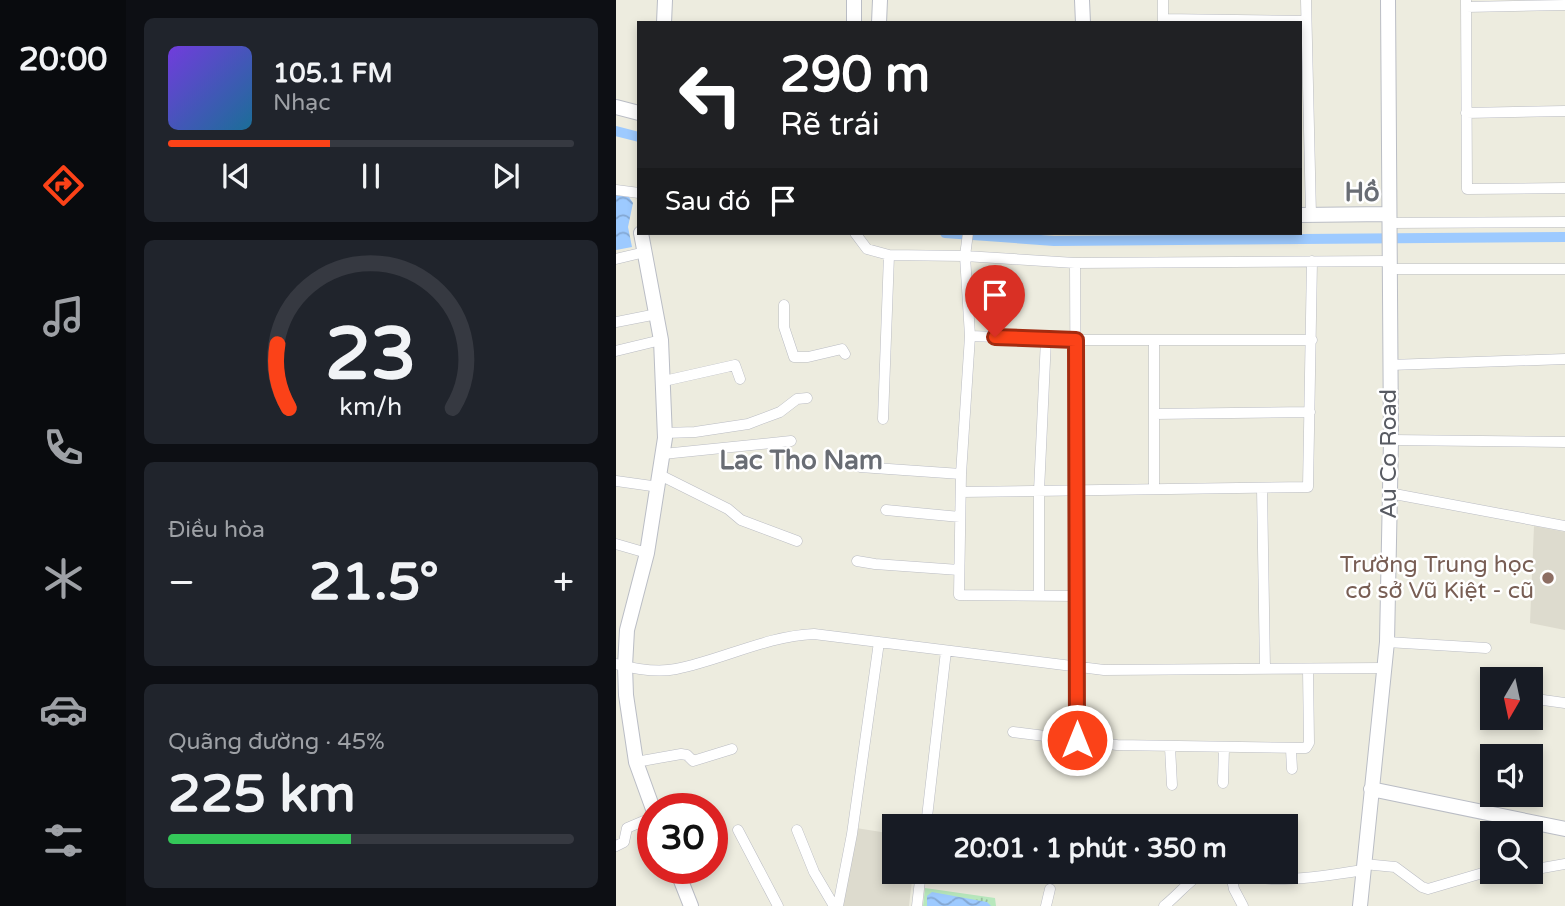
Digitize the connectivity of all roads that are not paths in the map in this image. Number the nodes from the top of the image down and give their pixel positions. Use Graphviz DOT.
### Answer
graph roads {
  1 [pos="665,0"];
  2 [pos="854,0"];
  3 [pos="880,0"];
  4 [pos="1082,0"];
  5 [pos="1163,0"];
  6 [pos="1306,0"];
  7 [pos="1388,0"];
  8 [pos="1466,4"];
  9 [pos="1565,5"];
  10 [pos="664,21"];
  11 [pos="854,21"];
  12 [pos="879,21"];
  13 [pos="1083,21"];
  14 [pos="1163,21"];
  15 [pos="1306,21"];
  16 [pos="616,107"];
  17 [pos="1565,111"];
  18 [pos="637,112"];
  19 [pos="1466,113"];
  20 [pos="1304,133"];
  21 [pos="1565,188"];
  22 [pos="616,190"];
  23 [pos="637,193"];
  24 [pos="1306,215"];
  25 [pos="1388,219"];
  26 [pos="1565,222"];
  27 [pos="641,235"];
  28 [pos="856,235"];
  29 [pos="967,238"];
  30 [pos="645,252"];
  31 [pos="889,255"];
  32 [pos="965,256"];
  33 [pos="616,259"];
  34 [pos="1312,261"];
  35 [pos="1389,261"];
  36 [pos="1075,263"];
  37 [pos="1565,269"];
  38 [pos="784,305"];
  39 [pos="657,314"];
  40 [pos="616,322"];
  41 [pos="970,336"];
  42 [pos="1046,339"];
  43 [pos="661,340"];
  44 [pos="1076,340"];
  45 [pos="1154,340"];
  46 [pos="1312,340"];
  47 [pos="616,351"];
  48 [pos="845,354"];
  49 [pos="1565,359"];
  50 [pos="1390,365"];
  51 [pos="740,379"];
  52 [pos="664,381"];
  53 [pos="807,398"];
  54 [pos="1310,412"];
  55 [pos="1154,414"];
  56 [pos="883,419"];
  57 [pos="664,433"];
  58 [pos="1391,440"];
  59 [pos="791,441"];
  60 [pos="1565,442"];
  61 [pos="663,454"];
  62 [pos="860,467"];
  63 [pos="961,474"];
  64 [pos="616,481"];
  65 [pos="659,481"];
  66 [pos="1262,488"];
  67 [pos="1154,489"];
  68 [pos="1039,491"];
  69 [pos="1076,491"];
  70 [pos="961,492"];
  71 [pos="1390,493"];
  72 [pos="886,510"];
  73 [pos="960,517"];
  74 [pos="1565,526"];
  75 [pos="797,541"];
  76 [pos="616,544"];
  77 [pos="647,553"];
  78 [pos="857,561"];
  79 [pos="960,570"];
  80 [pos="1039,595"];
  81 [pos="1077,596"];
  82 [pos="879,642"];
  83 [pos="1387,642"];
  84 [pos="1486,648"];
  85 [pos="946,651"];
  86 [pos="620,665"];
  87 [pos="1077,667"];
  88 [pos="1383,668"];
  89 [pos="1265,669"];
  90 [pos="1308,669"];
  91 [pos="621,695"];
  92 [pos="1544,700"];
  93 [pos="1565,704"];
  94 [pos="1013,732"];
  95 [pos="1077,740"];
  96 [pos="1170,747"];
  97 [pos="1224,748"];
  98 [pos="1291,749"];
  99 [pos="732,750"];
  100 [pos="636,762"];
  101 [pos="1292,769"];
  102 [pos="1223,783"];
  103 [pos="1172,785"];
  104 [pos="1371,789"];
  105 [pos="647,793"];
  106 [pos="927,814"];
  107 [pos="637,824"];
  108 [pos="1565,829"];
  109 [pos="738,830"];
  110 [pos="797,830"];
  111 [pos="616,846"];
  112 [pos="1565,864"];
  113 [pos="1363,867"];
  114 [pos="1543,868"];
  115 [pos="1480,874"];
  116 [pos="1298,879"];
  117 [pos="682,884"];
  118 [pos="919,884"];
  119 [pos="1188,884"];
  120 [pos="1233,884"];
  121 [pos="1050,889"];
  122 [pos="691,906"];
  123 [pos="778,906"];
  124 [pos="836,906"];
  125 [pos="917,906"];
  126 [pos="1046,906"];
  127 [pos="1164,906"];
  128 [pos="1243,906"];
  129 [pos="1360,906"];
  1 -- 10 [label="main road"];
  2 -- 11 [label="main road"];
  3 -- 12 [label="main road"];
  4 -- 13 [label="main road"];
  5 -- 14 [label="street"];
  6 -- 15 [label="street"];
  7 -- 25 [label="main road, Au Co Road"];
  8 -- 9 [label="street"];
  8 -- 19 [label="street"];
  14 -- 15 [label="street"];
  15 -- 20 [label="street"];
  16 -- 18 [label="main road"];
  17 -- 19 [label="street"];
  19 -- 21 [label="street"];
  20 -- 24 [label="street"];
  22 -- 23 [label="street"];
  24 -- 25 [label="main road"];
  25 -- 26 [label="street"];
  25 -- 35 [label="main road, Au Co Road"];
  27 -- 30 [label="main road"];
  28 -- 31 [label="street"];
  29 -- 32 [label="street"];
  30 -- 33 [label="street"];
  30 -- 39 [label="main road"];
  31 -- 32 [label="street"];
  31 -- 56 [label="street"];
  32 -- 36 [label="street"];
  32 -- 41 [label="street"];
  34 -- 35 [label="street"];
  34 -- 36 [label="street"];
  34 -- 46 [label="street"];
  35 -- 37 [label="street"];
  35 -- 50 [label="main road, Au Co Road"];
  36 -- 44 [label="street"];
  38 -- 48 [label="street"];
  39 -- 40 [label="street"];
  39 -- 43 [label="main road"];
  41 -- 42 [label="street"];
  41 -- 63 [label="street"];
  42 -- 44 [label="street"];
  42 -- 68 [label="street"];
  43 -- 47 [label="street"];
  43 -- 52 [label="main road"];
  44 -- 45 [label="street"];
  44 -- 69 [label="street"];
  45 -- 46 [label="street"];
  45 -- 55 [label="street"];
  46 -- 54 [label="street"];
  49 -- 50 [label="street"];
  50 -- 58 [label="main road, Au Co Road"];
  51 -- 52 [label="street"];
  52 -- 57 [label="main road"];
  53 -- 57 [label="street"];
  54 -- 55 [label="street"];
  54 -- 66 [label="street"];
  55 -- 67 [label="street"];
  57 -- 61 [label="main road"];
  58 -- 60 [label="street"];
  58 -- 71 [label="main road, Au Co Road"];
  59 -- 61 [label="street"];
  61 -- 65 [label="main road"];
  62 -- 63 [label="street"];
  63 -- 70 [label="street"];
  64 -- 65 [label="street"];
  65 -- 75 [label="street"];
  65 -- 77 [label="main road"];
  66 -- 67 [label="street"];
  66 -- 89 [label="street"];
  67 -- 69 [label="street"];
  68 -- 69 [label="street"];
  68 -- 70 [label="street"];
  68 -- 80 [label="street"];
  69 -- 81 [label="street"];
  70 -- 73 [label="street"];
  71 -- 74 [label="street"];
  71 -- 83 [label="main road, Au Co Road"];
  72 -- 73 [label="street"];
  73 -- 79 [label="street"];
  76 -- 77 [label="street"];
  77 -- 86 [label="main road"];
  78 -- 79 [label="street"];
  79 -- 80 [label="street"];
  80 -- 81 [label="street"];
  81 -- 87 [label="street"];
  82 -- 85 [label="street"];
  82 -- 86 [label="street"];
  82 -- 124 [label="street"];
  83 -- 84 [label="street"];
  83 -- 88 [label="main road, Au Co Road"];
  85 -- 87 [label="street"];
  85 -- 106 [label="street"];
  86 -- 91 [label="main road"];
  87 -- 89 [label="street"];
  87 -- 95 [label="street"];
  88 -- 90 [label="street"];
  88 -- 104 [label="main road, Au Co Road"];
  89 -- 90 [label="street"];
  90 -- 98 [label="street"];
  91 -- 100 [label="main road"];
  92 -- 93 [label="street"];
  94 -- 95 [label="street"];
  95 -- 96 [label="street"];
  96 -- 97 [label="street"];
  96 -- 103 [label="street"];
  97 -- 98 [label="street"];
  97 -- 102 [label="street"];
  98 -- 101 [label="street"];
  99 -- 100 [label="street"];
  100 -- 105 [label="main road"];
  104 -- 108 [label="main road"];
  104 -- 113 [label="main road, Au Co Road"];
  107 -- 111 [label="street"];
  109 -- 123 [label="street"];
  110 -- 124 [label="street"];
  112 -- 114 [label="street"];
  113 -- 115 [label="street"];
  113 -- 116 [label="street"];
  113 -- 129 [label="main road, Au Co Road"];
  117 -- 122 [label="main road"];
  118 -- 125 [label="street"];
  119 -- 127 [label="street"];
  120 -- 128 [label="street"];
  121 -- 126 [label="street"];
}
